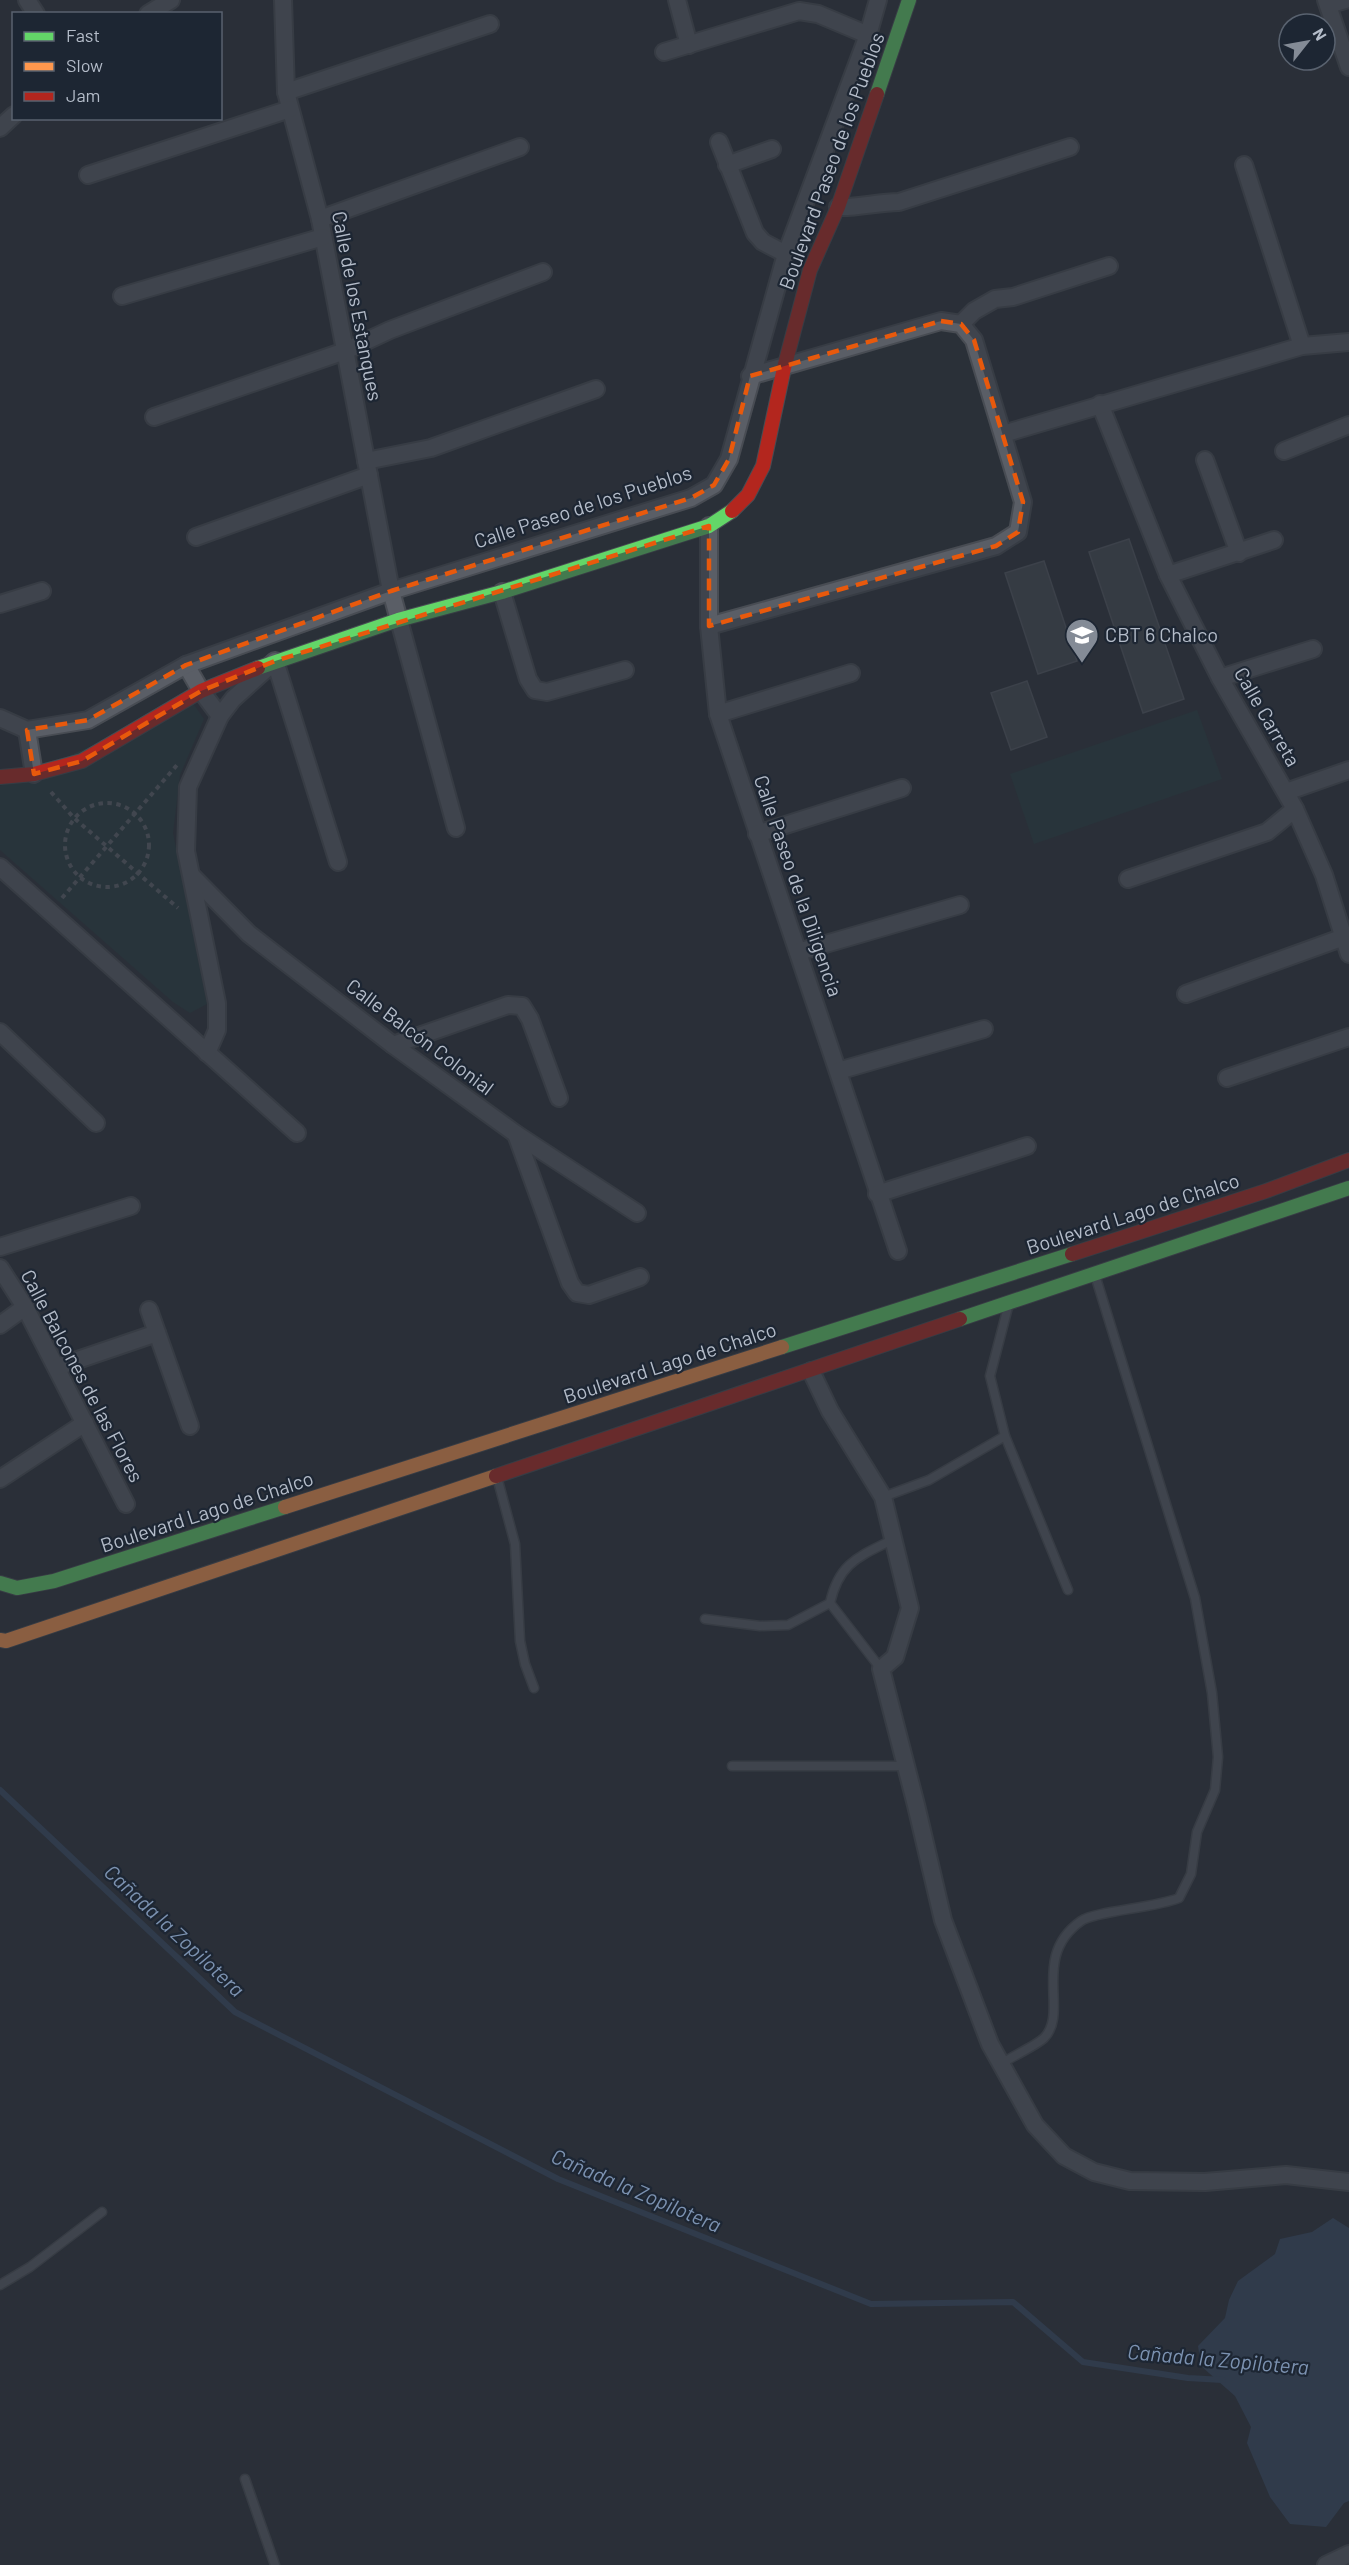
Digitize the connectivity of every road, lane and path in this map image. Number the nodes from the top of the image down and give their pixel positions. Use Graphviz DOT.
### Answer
graph roads {
  1 [pos="171,0"];
  2 [pos="283,0"];
  3 [pos="677,0"];
  4 [pos="878,0"];
  5 [pos="909,0"];
  6 [pos="1345,0"];
  7 [pos="1327,3"];
  8 [pos="151,12"];
  9 [pos="490,24"];
  10 [pos="868,35"];
  11 [pos="690,45"];
  12 [pos="664,52"];
  13 [pos="1349,67"];
  14 [pos="286,92"];
  15 [pos="290,109"];
  16 [pos="12,117"];
  17 [pos="0,128"];
  18 [pos="719,142"];
  19 [pos="520,147"];
  20 [pos="1070,147"];
  21 [pos="772,149"];
  22 [pos="727,165"];
  23 [pos="1244,165"];
  24 [pos="88,175"];
  25 [pos="838,207"];
  26 [pos="320,219"];
  27 [pos="323,237"];
  28 [pos="786,254"];
  29 [pos="1109,266"];
  30 [pos="543,272"];
  31 [pos="122,296"];
  32 [pos="962,324"];
  33 [pos="1349,342"];
  34 [pos="1302,346"];
  35 [pos="345,351"];
  36 [pos="784,368"];
  37 [pos="750,376"];
  38 [pos="596,389"];
  39 [pos="1100,404"];
  40 [pos="154,417"];
  41 [pos="1349,425"];
  42 [pos="1003,434"];
  43 [pos="1284,451"];
  44 [pos="1204,460"];
  45 [pos="367,468"];
  46 [pos="708,526"];
  47 [pos="196,537"];
  48 [pos="1274,540"];
  49 [pos="1239,553"];
  50 [pos="1168,575"];
  51 [pos="42,591"];
  52 [pos="391,591"];
  53 [pos="501,592"];
  54 [pos="0,604"];
  55 [pos="398,620"];
  56 [pos="709,626"];
  57 [pos="1313,649"];
  58 [pos="275,661"];
  59 [pos="186,665"];
  60 [pos="625,670"];
  61 [pos="851,673"];
  62 [pos="1220,678"];
  63 [pos="201,691"];
  64 [pos="718,714"];
  65 [pos="220,716"];
  66 [pos="0,718"];
  67 [pos="27,730"];
  68 [pos="181,760"];
  69 [pos="1349,770"];
  70 [pos="34,774"];
  71 [pos="0,777"];
  72 [pos="902,788"];
  73 [pos="1286,792"];
  74 [pos="1295,809"];
  75 [pos="134,813"];
  76 [pos="75,818"];
  77 [pos="456,828"];
  78 [pos="757,834"];
  79 [pos="106,846"];
  80 [pos="338,862"];
  81 [pos="138,873"];
  82 [pos="2,874"];
  83 [pos="192,876"];
  84 [pos="80,877"];
  85 [pos="1128,879"];
  86 [pos="960,905"];
  87 [pos="50,912"];
  88 [pos="203,930"];
  89 [pos="1344,937"];
  90 [pos="798,952"];
  91 [pos="1349,954"];
  92 [pos="1186,994"];
  93 [pos="984,1029"];
  94 [pos="0,1032"];
  95 [pos="1349,1037"];
  96 [pos="393,1045"];
  97 [pos="207,1053"];
  98 [pos="838,1071"];
  99 [pos="1227,1078"];
  100 [pos="559,1098"];
  101 [pos="96,1123"];
  102 [pos="297,1133"];
  103 [pos="516,1134"];
  104 [pos="1027,1146"];
  105 [pos="1349,1160"];
  106 [pos="1349,1188"];
  107 [pos="877,1194"];
  108 [pos="131,1206"];
  109 [pos="638,1213"];
  110 [pos="0,1247"];
  111 [pos="898,1251"];
  112 [pos="0,1268"];
  113 [pos="1095,1274"];
  114 [pos="640,1278"];
  115 [pos="1009,1304"];
  116 [pos="25,1308"];
  117 [pos="149,1310"];
  118 [pos="0,1325"];
  119 [pos="157,1333"];
  120 [pos="57,1368"];
  121 [pos="811,1371"];
  122 [pos="85,1423"];
  123 [pos="190,1426"];
  124 [pos="1005,1436"];
  125 [pos="496,1476"];
  126 [pos="0,1479"];
  127 [pos="883,1497"];
  128 [pos="126,1504"];
  129 [pos="892,1540"];
  130 [pos="0,1583"];
  131 [pos="1068,1590"];
  132 [pos="830,1603"];
  133 [pos="705,1619"];
  134 [pos="0,1640"];
  135 [pos="881,1669"];
  136 [pos="534,1688"];
  137 [pos="732,1766"];
  138 [pos="906,1766"];
  139 [pos="1001,2064"];
  140 [pos="1349,2182"];
  141 [pos="102,2212"];
  142 [pos="0,2285"];
  143 [pos="245,2479"];
  144 [pos="1349,2554"];
  145 [pos="275,2565"];
  146 [pos="1326,2565"];
  1 -- 8 [label="street"];
  2 -- 14 [label="street, Calle de los Estanques"];
  3 -- 11 [label="street"];
  4 -- 10 [label="street, Calle Paseo de los Pueblos"];
  5 -- 25 [label="street, Boulevard Paseo de los Pueblos"];
  6 -- 7 [label="street"];
  7 -- 13 [label="street"];
  9 -- 14 [label="street"];
  10 -- 11 [label="street"];
  10 -- 28 [label="street, Calle Paseo de los Pueblos"];
  11 -- 12 [label="street"];
  14 -- 15 [label="street, Calle de los Estanques"];
  15 -- 24 [label="street"];
  15 -- 26 [label="street, Calle de los Estanques"];
  16 -- 17 [label="street"];
  18 -- 22 [label="street"];
  19 -- 26 [label="street"];
  20 -- 25 [label="street"];
  21 -- 22 [label="street"];
  22 -- 28 [label="street"];
  23 -- 34 [label="street"];
  25 -- 36 [label="street, Boulevard Paseo de los Pueblos"];
  26 -- 27 [label="street, Calle de los Estanques"];
  27 -- 31 [label="street"];
  27 -- 35 [label="street, Calle de los Estanques"];
  28 -- 37 [label="street, Calle Paseo de los Pueblos"];
  29 -- 32 [label="street"];
  30 -- 35 [label="street"];
  32 -- 36 [label="street"];
  32 -- 42 [label="street"];
  33 -- 34 [label="street"];
  34 -- 39 [label="street"];
  35 -- 40 [label="street"];
  35 -- 45 [label="street, Calle de los Estanques"];
  36 -- 37 [label="street"];
  36 -- 46 [label="street, Boulevard Paseo de los Pueblos"];
  37 -- 52 [label="street, Calle Paseo de los Pueblos"];
  38 -- 45 [label="street"];
  39 -- 42 [label="street"];
  39 -- 50 [label="street, Calle Carreta"];
  41 -- 43 [label="street"];
  42 -- 56 [label="street"];
  44 -- 49 [label="street"];
  45 -- 47 [label="street"];
  45 -- 52 [label="street, Calle de los Estanques"];
  46 -- 53 [label="street"];
  46 -- 56 [label="street, Calle Paseo de la Diligencia"];
  48 -- 49 [label="street"];
  49 -- 50 [label="street"];
  50 -- 62 [label="street, Calle Carreta"];
  51 -- 54 [label="street"];
  52 -- 55 [label="street, Calle de los Estanques"];
  52 -- 59 [label="street, Calle Paseo de los Pueblos"];
  53 -- 55 [label="street"];
  53 -- 60 [label="street"];
  55 -- 58 [label="street"];
  55 -- 77 [label="street, Calle de los Estanques"];
  56 -- 64 [label="street, Calle Paseo de la Diligencia"];
  57 -- 62 [label="street"];
  58 -- 63 [label="street"];
  58 -- 65 [label="street"];
  58 -- 80 [label="street"];
  59 -- 63 [label="street"];
  59 -- 67 [label="street, Calle Paseo de los Pueblos"];
  61 -- 64 [label="street"];
  62 -- 73 [label="street, Calle Carreta"];
  63 -- 65 [label="street"];
  63 -- 70 [label="street"];
  64 -- 78 [label="street, Calle Paseo de la Diligencia"];
  65 -- 83 [label="street"];
  66 -- 67 [label="street"];
  67 -- 70 [label="street"];
  68 -- 75 [label="path"];
  69 -- 73 [label="street"];
  70 -- 71 [label="street"];
  70 -- 76 [label="path"];
  72 -- 78 [label="street"];
  73 -- 74 [label="street, Calle Carreta"];
  74 -- 85 [label="street"];
  74 -- 89 [label="street, Calle Carreta"];
  75 -- 76 [label="path"];
  75 -- 79 [label="path"];
  75 -- 81 [label="path"];
  76 -- 79 [label="path"];
  76 -- 84 [label="path"];
  78 -- 90 [label="street, Calle Paseo de la Diligencia"];
  79 -- 81 [label="path"];
  79 -- 84 [label="path"];
  81 -- 84 [label="path"];
  81 -- 88 [label="path"];
  82 -- 87 [label="street"];
  83 -- 88 [label="street"];
  83 -- 96 [label="street, Calle Balcón Colonial"];
  84 -- 87 [label="path"];
  86 -- 90 [label="street"];
  87 -- 97 [label="street"];
  88 -- 97 [label="street"];
  89 -- 91 [label="street, Calle Carreta"];
  89 -- 92 [label="street"];
  90 -- 98 [label="street, Calle Paseo de la Diligencia"];
  93 -- 98 [label="street"];
  94 -- 101 [label="street"];
  95 -- 99 [label="street"];
  96 -- 100 [label="street"];
  96 -- 103 [label="street, Calle Balcón Colonial"];
  97 -- 102 [label="street"];
  98 -- 107 [label="street, Calle Paseo de la Diligencia"];
  103 -- 109 [label="street, Calle Balcón Colonial"];
  103 -- 114 [label="street"];
  104 -- 107 [label="street"];
  105 -- 130 [label="street, Boulevard Lago de Chalco"];
  106 -- 113 [label="street"];
  107 -- 111 [label="street, Calle Paseo de la Diligencia"];
  108 -- 110 [label="street"];
  112 -- 116 [label="street, Calle Balcones de las Flores"];
  113 -- 115 [label="street"];
  113 -- 139 [label="lane"];
  115 -- 121 [label="street"];
  115 -- 124 [label="lane"];
  116 -- 118 [label="street"];
  116 -- 120 [label="street, Calle Balcones de las Flores"];
  117 -- 119 [label="street"];
  119 -- 120 [label="street"];
  119 -- 123 [label="street"];
  120 -- 122 [label="street, Calle Balcones de las Flores"];
  121 -- 125 [label="street"];
  121 -- 127 [label="street"];
  122 -- 126 [label="street"];
  122 -- 128 [label="street, Calle Balcones de las Flores"];
  124 -- 127 [label="lane"];
  124 -- 131 [label="lane"];
  125 -- 134 [label="street"];
  125 -- 136 [label="lane"];
  127 -- 129 [label="street"];
  129 -- 132 [label="lane"];
  129 -- 135 [label="street"];
  132 -- 133 [label="lane"];
  132 -- 135 [label="lane"];
  135 -- 138 [label="street"];
  137 -- 138 [label="lane"];
  138 -- 139 [label="street"];
  139 -- 140 [label="street"];
  141 -- 142 [label="lane"];
  143 -- 145 [label="lane"];
  144 -- 146 [label="street"];
}
